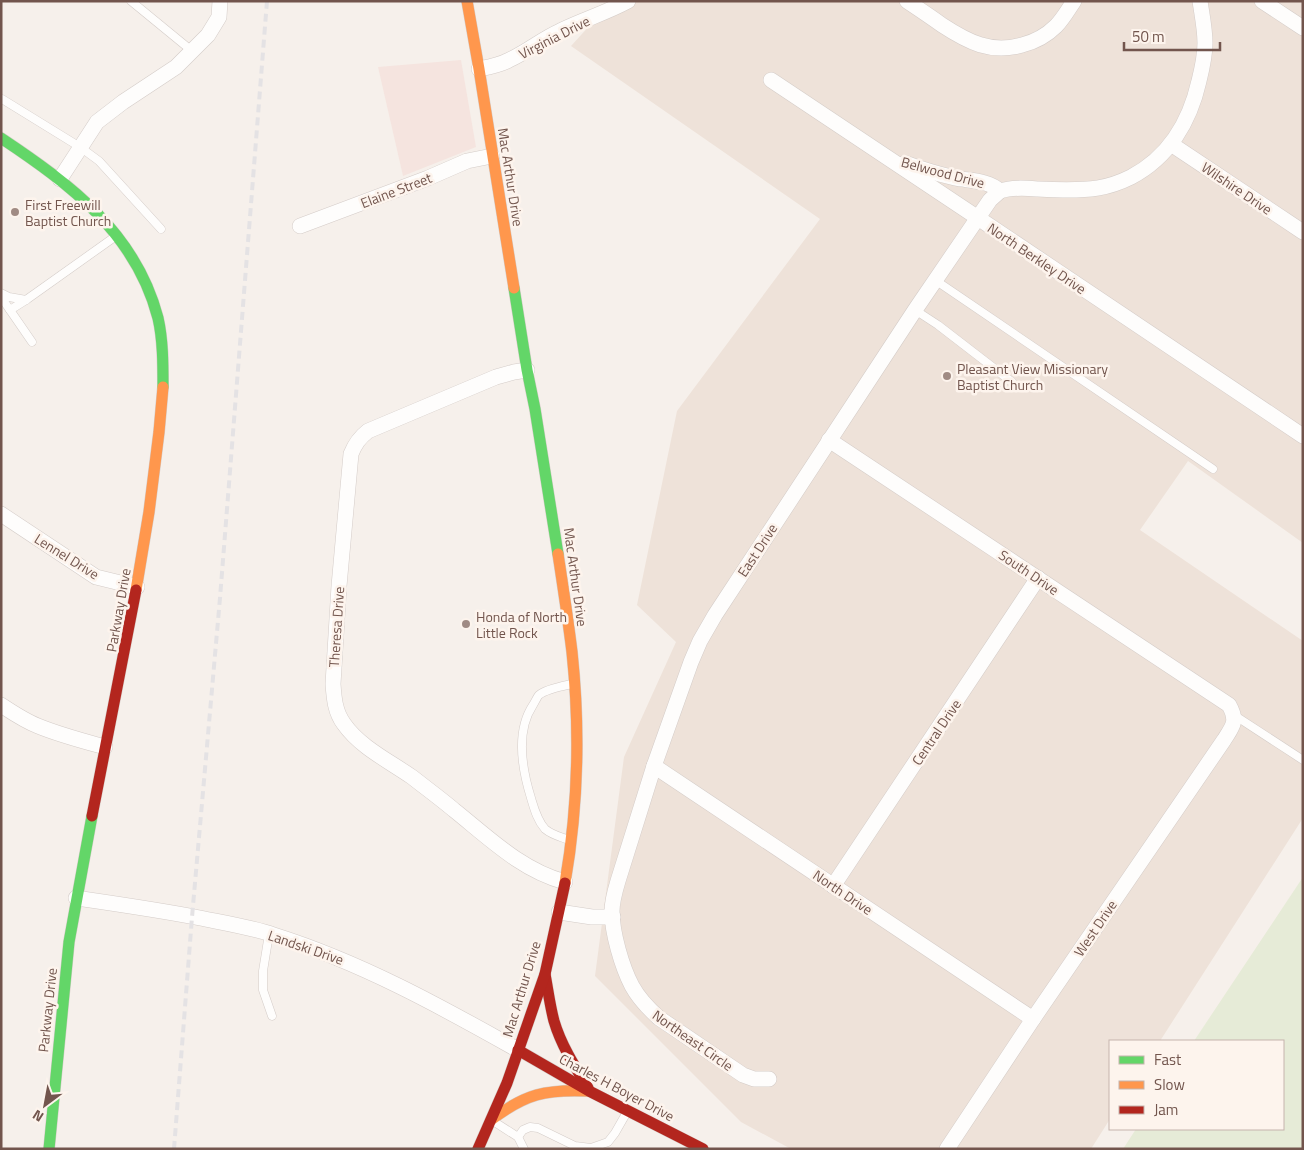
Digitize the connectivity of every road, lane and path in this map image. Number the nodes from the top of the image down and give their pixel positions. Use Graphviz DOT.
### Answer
graph roads {
  1 [pos="131,1"];
  2 [pos="220,1"];
  3 [pos="467,1"];
  4 [pos="628,1"];
  5 [pos="907,1"];
  6 [pos="1074,1"];
  7 [pos="1200,1"];
  8 [pos="1262,1"];
  9 [pos="1303,28"];
  10 [pos="192,51"];
  11 [pos="479,69"];
  12 [pos="770,80"];
  13 [pos="2,99"];
  14 [pos="1,138"];
  15 [pos="1171,144"];
  16 [pos="80,147"];
  17 [pos="492,156"];
  18 [pos="884,156"];
  19 [pos="60,179"];
  20 [pos="1000,191"];
  21 [pos="978,218"];
  22 [pos="300,226"];
  23 [pos="161,229"];
  24 [pos="1303,232"];
  25 [pos="117,235"];
  26 [pos="935,280"];
  27 [pos="1,293"];
  28 [pos="1,297"];
  29 [pos="26,300"];
  30 [pos="10,310"];
  31 [pos="915,310"];
  32 [pos="32,342"];
  33 [pos="527,370"];
  34 [pos="1012,382"];
  35 [pos="1303,436"];
  36 [pos="829,440"];
  37 [pos="1213,470"];
  38 [pos="1,514"];
  39 [pos="1038,578"];
  40 [pos="137,587"];
  41 [pos="574,684"];
  42 [pos="1,705"];
  43 [pos="1232,710"];
  44 [pos="105,747"];
  45 [pos="1303,760"];
  46 [pos="654,766"];
  47 [pos="571,840"];
  48 [pos="565,882"];
  49 [pos="833,886"];
  50 [pos="76,898"];
  51 [pos="559,912"];
  52 [pos="613,917"];
  53 [pos="269,934"];
  54 [pos="545,974"];
  55 [pos="272,1016"];
  56 [pos="1033,1019"];
  57 [pos="518,1050"];
  58 [pos="769,1079"];
  59 [pos="589,1091"];
  60 [pos="627,1110"];
  61 [pos="491,1120"];
  62 [pos="518,1137"];
  63 [pos="49,1149"];
  64 [pos="478,1149"];
  65 [pos="524,1149"];
  66 [pos="703,1149"];
  67 [pos="947,1149"];
  1 -- 10 [label="lane"];
  2 -- 10 [label="street"];
  3 -- 11 [label="street, Mac Arthur Drive"];
  4 -- 11 [label="street, Virginia Drive"];
  5 -- 6 [label="street"];
  7 -- 15 [label="street, Belwood Drive"];
  8 -- 9 [label="street"];
  10 -- 16 [label="street"];
  11 -- 17 [label="street, Mac Arthur Drive"];
  12 -- 18 [label="street, North Berkley Drive"];
  13 -- 16 [label="lane"];
  14 -- 19 [label="street, Parkway Drive"];
  15 -- 20 [label="street, Belwood Drive"];
  15 -- 24 [label="street, Wilshire Drive"];
  16 -- 19 [label="street"];
  16 -- 23 [label="lane"];
  17 -- 22 [label="street, Elaine Street"];
  17 -- 33 [label="street, Mac Arthur Drive"];
  18 -- 20 [label="street, Belwood Drive"];
  18 -- 21 [label="street, North Berkley Drive"];
  19 -- 25 [label="street, Parkway Drive"];
  20 -- 21 [label="street, Belwood Drive"];
  21 -- 26 [label="street, East Drive"];
  21 -- 35 [label="street, North Berkley Drive"];
  25 -- 29 [label="lane"];
  25 -- 40 [label="street, Parkway Drive"];
  26 -- 31 [label="street, East Drive"];
  26 -- 37 [label="lane"];
  27 -- 29 [label="lane"];
  28 -- 30 [label="lane"];
  29 -- 30 [label="lane"];
  30 -- 32 [label="lane"];
  31 -- 34 [label="lane"];
  31 -- 36 [label="street, East Drive"];
  33 -- 41 [label="street, Mac Arthur Drive"];
  33 -- 48 [label="street, Theresa Drive"];
  36 -- 39 [label="street, South Drive"];
  36 -- 46 [label="street, East Drive"];
  38 -- 40 [label="street, Lennel Drive"];
  39 -- 43 [label="street, South Drive"];
  39 -- 49 [label="street, Central Drive"];
  40 -- 44 [label="street, Parkway Drive"];
  41 -- 47 [label="street, Mac Arthur Drive"];
  41 -- 47 [label="lane"];
  42 -- 44 [label="street"];
  43 -- 45 [label="lane"];
  43 -- 56 [label="street, West Drive"];
  44 -- 50 [label="street, Parkway Drive"];
  46 -- 49 [label="street, North Drive"];
  46 -- 52 [label="street, East Drive"];
  47 -- 48 [label="street, Mac Arthur Drive"];
  48 -- 51 [label="street, Mac Arthur Drive"];
  49 -- 56 [label="street, North Drive"];
  50 -- 53 [label="street, Landski Drive"];
  50 -- 63 [label="street, Parkway Drive"];
  51 -- 52 [label="street"];
  51 -- 54 [label="street, Mac Arthur Drive"];
  52 -- 58 [label="street, Northeast Circle"];
  53 -- 55 [label="lane"];
  53 -- 57 [label="street, Landski Drive"];
  54 -- 57 [label="street, Mac Arthur Drive"];
  54 -- 59 [label="street"];
  56 -- 67 [label="street, West Drive"];
  57 -- 59 [label="street, Charles H Boyer Drive"];
  57 -- 61 [label="street, Mac Arthur Drive"];
  59 -- 60 [label="street, Charles H Boyer Drive"];
  59 -- 61 [label="street"];
  60 -- 62 [label="lane"];
  60 -- 66 [label="street, Charles H Boyer Drive"];
  61 -- 62 [label="lane"];
  61 -- 64 [label="street, Mac Arthur Drive"];
  62 -- 65 [label="lane"];
}
